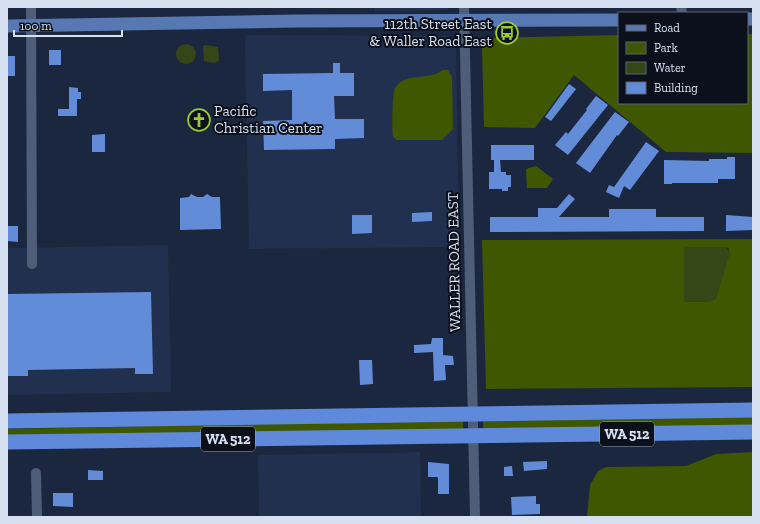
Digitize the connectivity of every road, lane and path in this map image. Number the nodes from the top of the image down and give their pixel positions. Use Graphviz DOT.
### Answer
graph roads {
  1 [pos="30,7"];
  2 [pos="464,7"];
  3 [pos="618,20"];
  4 [pos="464,21"];
  5 [pos="30,25"];
  6 [pos="7,26"];
  7 [pos="32,264"];
  8 [pos="753,410"];
  9 [pos="7,421"];
  10 [pos="753,432"];
  11 [pos="7,442"];
  12 [pos="36,473"];
  13 [pos="37,517"];
  14 [pos="475,517"];
  1 -- 5 [label="street"];
  2 -- 4 [label="street, WALLER ROAD EAST"];
  3 -- 4 [label="main road"];
  4 -- 5 [label="main road"];
  4 -- 14 [label="street, WALLER ROAD EAST"];
  5 -- 6 [label="main road"];
  5 -- 7 [label="street"];
  8 -- 9 [label="highway, WA 512"];
  10 -- 11 [label="highway, WA 512"];
  12 -- 13 [label="street"];
}
